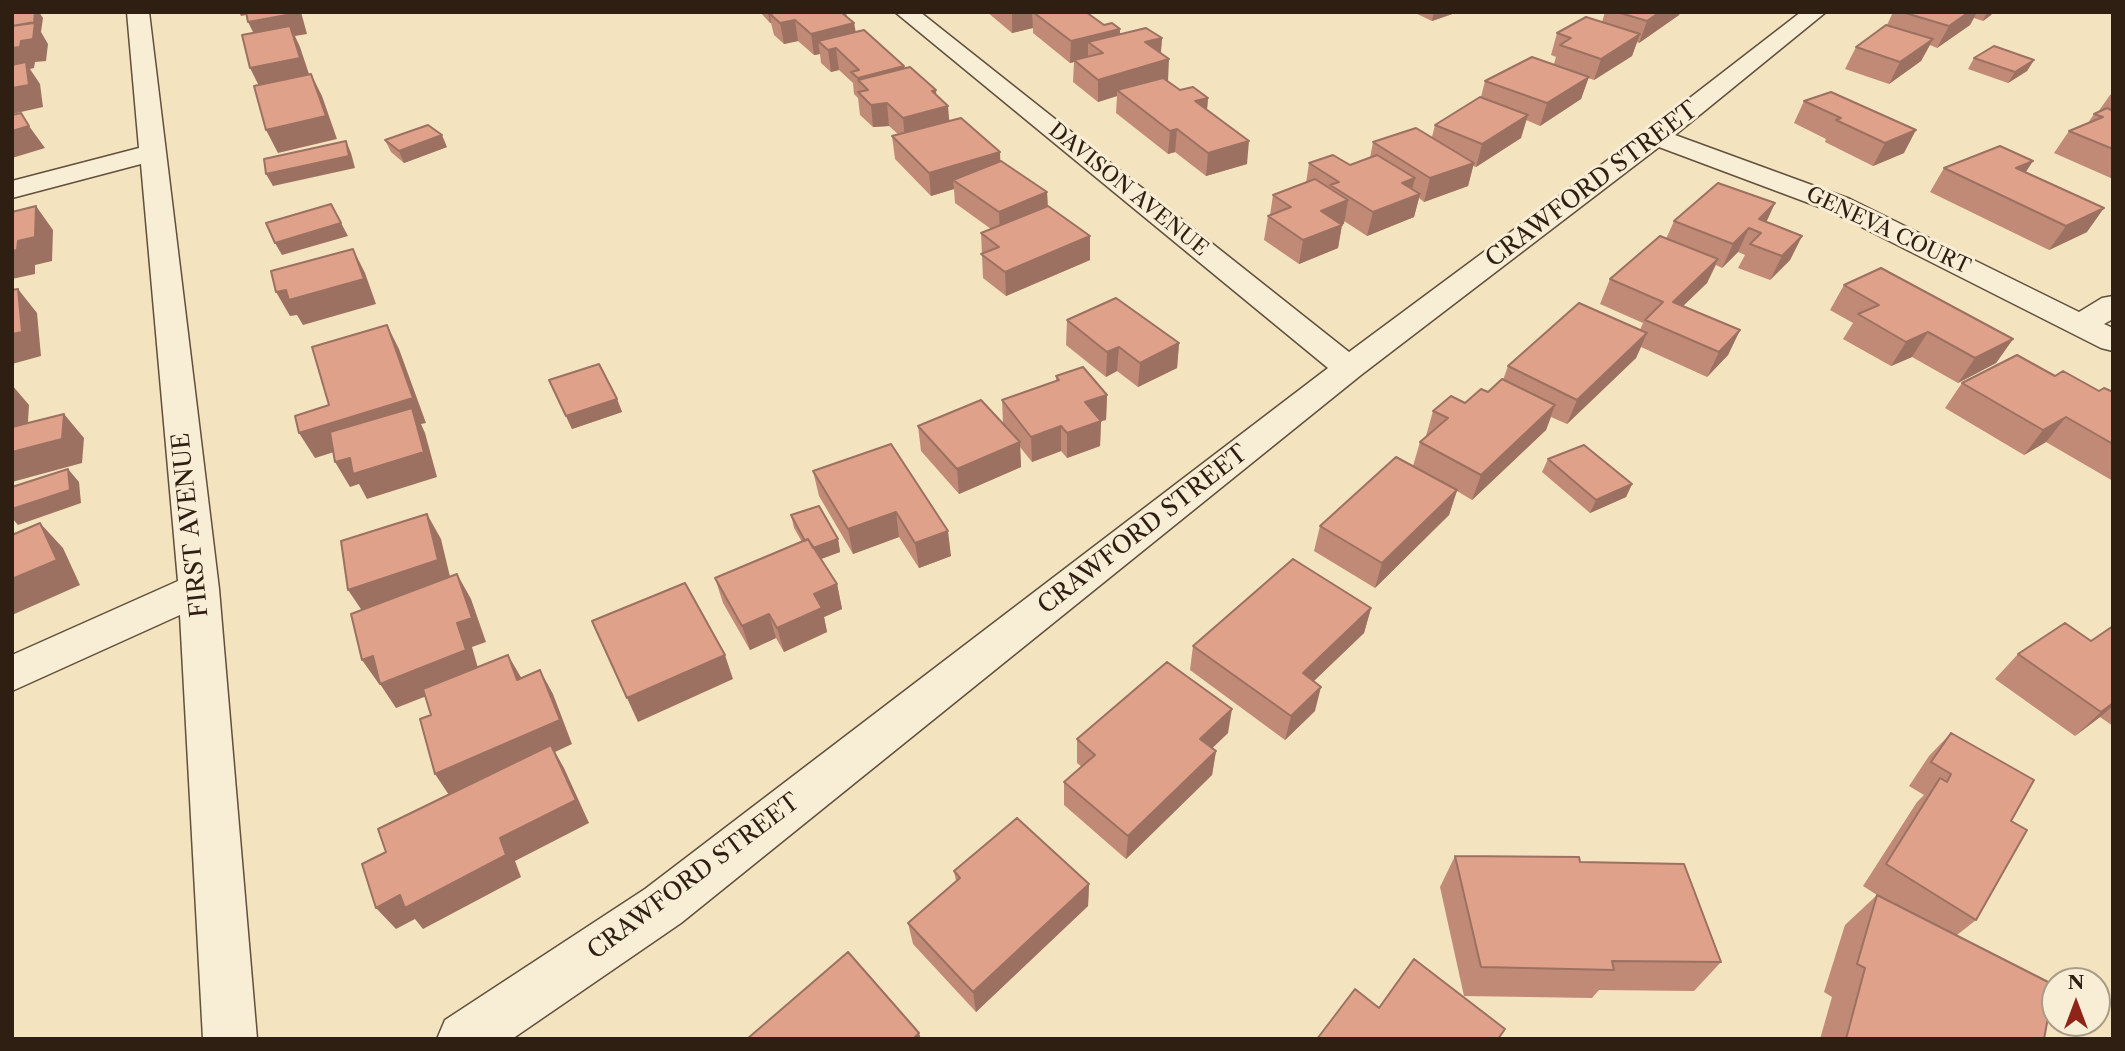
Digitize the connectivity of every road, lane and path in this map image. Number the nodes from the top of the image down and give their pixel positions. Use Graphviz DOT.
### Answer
graph roads {
  1 [pos="138,12"];
  2 [pos="906,12"];
  3 [pos="1815,12"];
  4 [pos="1656,137"];
  5 [pos="153,153"];
  6 [pos="12,190"];
  7 [pos="2113,304"];
  8 [pos="2081,324"];
  9 [pos="2113,341"];
  10 [pos="1349,368"];
  11 [pos="199,589"];
  12 [pos="12,674"];
  13 [pos="230,1039"];
  14 [pos="464,1039"];
  1 -- 5 [label="street, FIRST AVENUE"];
  2 -- 10 [label="street, DAVISON AVENUE"];
  3 -- 4 [label="street, CRAWFORD STREET"];
  4 -- 8 [label="street, GENEVA COURT"];
  4 -- 10 [label="street, CRAWFORD STREET"];
  5 -- 6 [label="street"];
  5 -- 11 [label="street, FIRST AVENUE"];
  7 -- 8 [label="street"];
  8 -- 9 [label="street, GENEVA COURT"];
  10 -- 14 [label="street, CRAWFORD STREET"];
  11 -- 12 [label="street"];
  11 -- 13 [label="street, FIRST AVENUE"];
}
